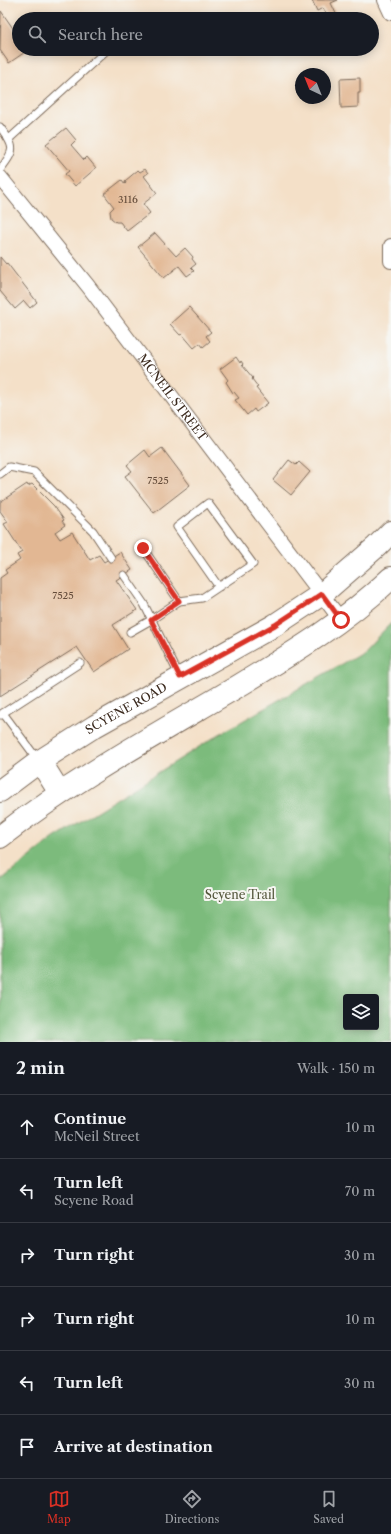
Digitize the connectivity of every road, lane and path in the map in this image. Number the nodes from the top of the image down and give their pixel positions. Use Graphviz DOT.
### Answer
graph roads {
  1 [pos="385,0"];
  2 [pos="391,13"];
  3 [pos="100,56"];
  4 [pos="0,127"];
  5 [pos="9,139"];
  6 [pos="0,170"];
  7 [pos="0,177"];
  8 [pos="391,246"];
  9 [pos="391,261"];
  10 [pos="0,474"];
  11 [pos="391,532"];
  12 [pos="143,548"];
  13 [pos="111,558"];
  14 [pos="124,575"];
  15 [pos="391,578"];
  16 [pos="219,587"];
  17 [pos="322,594"];
  18 [pos="179,601"];
  19 [pos="151,620"];
  20 [pos="341,620"];
  21 [pos="130,632"];
  22 [pos="80,663"];
  23 [pos="180,677"];
  24 [pos="2,714"];
  25 [pos="40,762"];
  26 [pos="0,791"];
  27 [pos="60,793"];
  28 [pos="0,837"];
  1 -- 2 [label="street"];
  3 -- 5 [label="lane"];
  4 -- 5 [label="lane"];
  5 -- 6 [label="lane"];
  7 -- 17 [label="street, MCNEIL STREET"];
  8 -- 9 [label="street"];
  10 -- 13 [label="lane"];
  11 -- 17 [label="main road, SCYENE ROAD"];
  12 -- 18 [label="lane"];
  14 -- 19 [label="lane"];
  15 -- 20 [label="main road"];
  16 -- 16 [label="lane"];
  16 -- 18 [label="lane"];
  17 -- 20 [label="street, MCNEIL STREET"];
  17 -- 23 [label="main road, SCYENE ROAD"];
  18 -- 19 [label="lane"];
  19 -- 21 [label="lane"];
  19 -- 23 [label="lane"];
  20 -- 27 [label="main road"];
  22 -- 24 [label="lane"];
  23 -- 25 [label="main road, SCYENE ROAD"];
  24 -- 25 [label="lane"];
  25 -- 26 [label="main road, SCYENE ROAD"];
  25 -- 27 [label="main road"];
  27 -- 28 [label="main road"];
}
